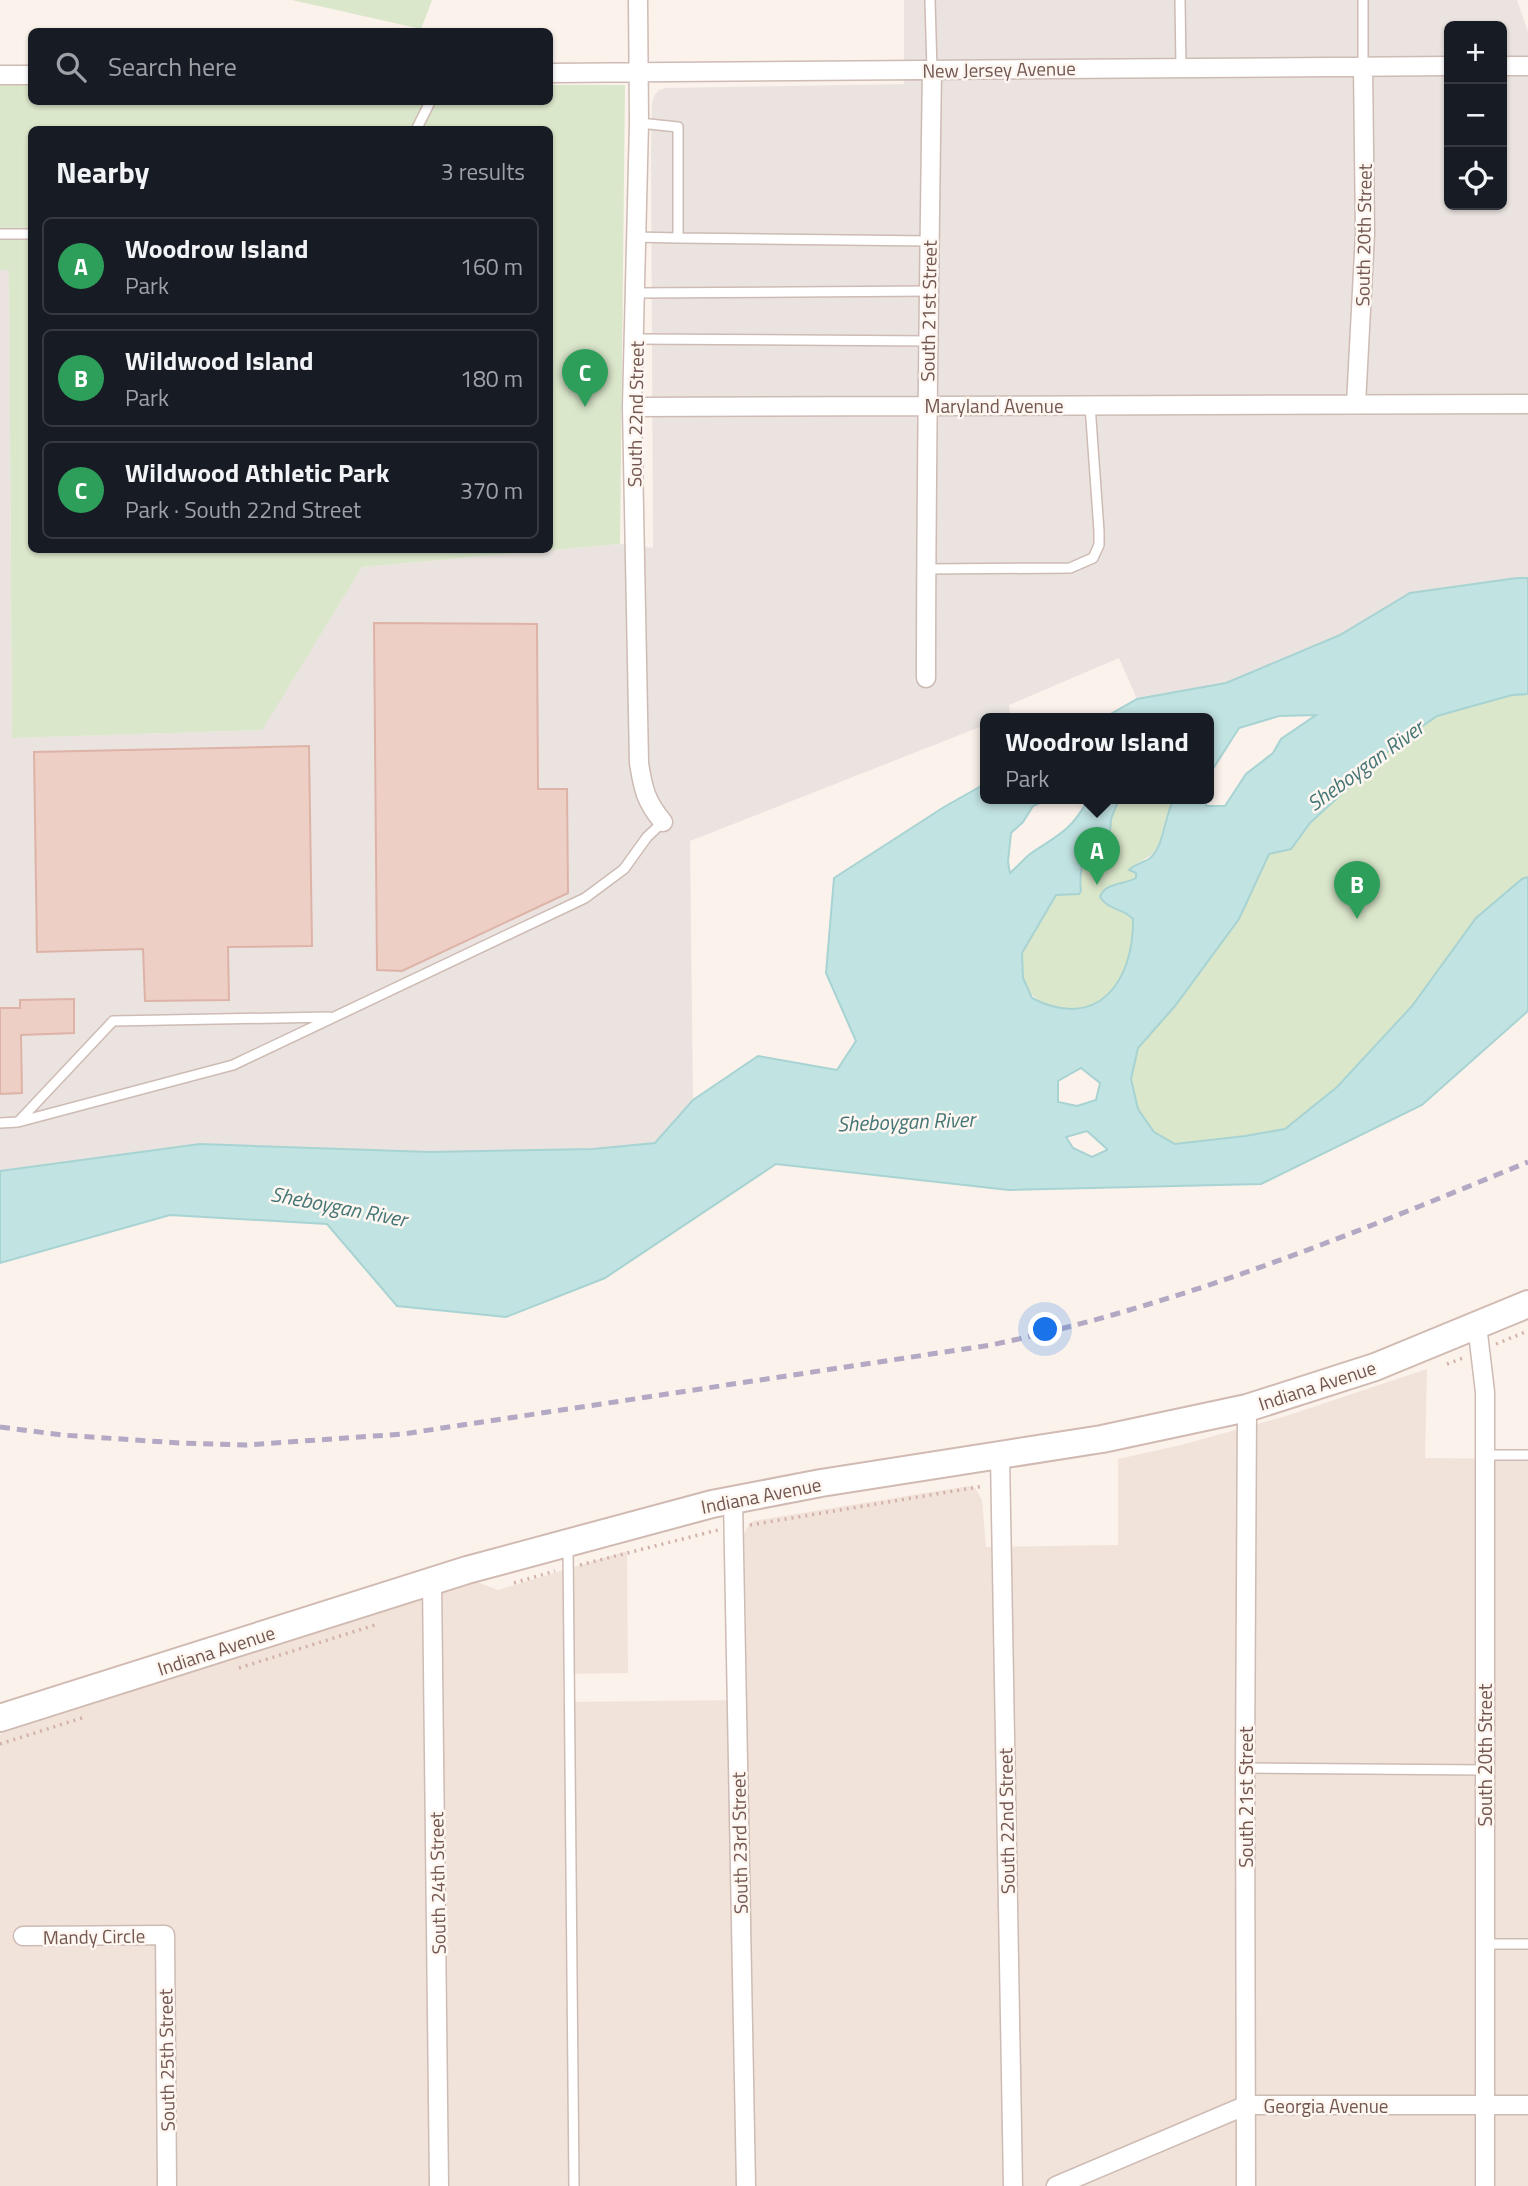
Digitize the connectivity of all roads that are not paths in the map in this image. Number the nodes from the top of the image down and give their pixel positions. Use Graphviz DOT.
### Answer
graph roads {
  1 [pos="638,0"];
  2 [pos="930,0"];
  3 [pos="1180,0"];
  4 [pos="1363,0"];
  5 [pos="1363,66"];
  6 [pos="1444,66"];
  7 [pos="1507,66"];
  8 [pos="1528,66"];
  9 [pos="1181,67"];
  10 [pos="932,70"];
  11 [pos="638,72"];
  12 [pos="553,73"];
  13 [pos="0,75"];
  14 [pos="28,75"];
  15 [pos="428,105"];
  16 [pos="639,123"];
  17 [pos="418,126"];
  18 [pos="0,234"];
  19 [pos="28,234"];
  20 [pos="635,237"];
  21 [pos="678,238"];
  22 [pos="930,241"];
  23 [pos="930,292"];
  24 [pos="636,293"];
  25 [pos="636,338"];
  26 [pos="929,341"];
  27 [pos="1356,404"];
  28 [pos="1528,404"];
  29 [pos="1090,405"];
  30 [pos="926,406"];
  31 [pos="632,407"];
  32 [pos="926,569"];
  33 [pos="926,678"];
  34 [pos="663,822"];
  35 [pos="334,1017"];
  36 [pos="18,1122"];
  37 [pos="0,1123"];
  38 [pos="1528,1304"];
  39 [pos="1478,1325"];
  40 [pos="1247,1408"];
  41 [pos="1000,1455"];
  42 [pos="1485,1455"];
  43 [pos="1528,1455"];
  44 [pos="733,1499"];
  45 [pos="569,1555"];
  46 [pos="432,1581"];
  47 [pos="0,1718"];
  48 [pos="1245,1768"];
  49 [pos="1484,1770"];
  50 [pos="165,1935"];
  51 [pos="23,1936"];
  52 [pos="1485,1944"];
  53 [pos="1528,1944"];
  54 [pos="1247,2105"];
  55 [pos="1485,2105"];
  56 [pos="1528,2105"];
  57 [pos="167,2186"];
  58 [pos="439,2186"];
  59 [pos="574,2186"];
  60 [pos="746,2186"];
  61 [pos="1013,2186"];
  62 [pos="1056,2186"];
  63 [pos="1246,2186"];
  64 [pos="1485,2186"];
  1 -- 11 [label="street, South 22nd Street"];
  2 -- 10 [label="lane"];
  3 -- 9 [label="lane"];
  4 -- 5 [label="lane"];
  5 -- 6 [label="street, New Jersey Avenue"];
  5 -- 9 [label="street, New Jersey Avenue"];
  5 -- 27 [label="street, South 20th Street"];
  7 -- 8 [label="street"];
  9 -- 10 [label="street, New Jersey Avenue"];
  10 -- 11 [label="street, New Jersey Avenue"];
  10 -- 22 [label="street, South 21st Street"];
  11 -- 12 [label="street, New Jersey Avenue"];
  11 -- 16 [label="street, South 22nd Street"];
  13 -- 14 [label="street"];
  15 -- 17 [label="lane"];
  16 -- 20 [label="street, South 22nd Street"];
  16 -- 21 [label="lane"];
  18 -- 19 [label="lane"];
  20 -- 21 [label="lane"];
  20 -- 24 [label="street, South 22nd Street"];
  21 -- 22 [label="lane"];
  22 -- 23 [label="street, South 21st Street"];
  23 -- 24 [label="lane"];
  23 -- 26 [label="street, South 21st Street"];
  24 -- 25 [label="street, South 22nd Street"];
  25 -- 26 [label="lane"];
  25 -- 31 [label="street, South 22nd Street"];
  26 -- 30 [label="street, South 21st Street"];
  27 -- 28 [label="street, Maryland Avenue"];
  27 -- 29 [label="street, Maryland Avenue"];
  29 -- 30 [label="street, Maryland Avenue"];
  29 -- 32 [label="lane"];
  30 -- 31 [label="street, Maryland Avenue"];
  30 -- 32 [label="street, South 21st Street"];
  31 -- 34 [label="street, South 22nd Street"];
  32 -- 33 [label="street, South 21st Street"];
  34 -- 35 [label="lane"];
  35 -- 36 [label="lane"];
  35 -- 36 [label="lane"];
  36 -- 37 [label="lane"];
  38 -- 39 [label="main road, Indiana Avenue"];
  39 -- 40 [label="main road, Indiana Avenue"];
  39 -- 42 [label="street, South 20th Street"];
  40 -- 41 [label="main road, Indiana Avenue"];
  40 -- 48 [label="street, South 21st Street"];
  41 -- 44 [label="main road, Indiana Avenue"];
  41 -- 61 [label="street, South 22nd Street"];
  42 -- 43 [label="lane"];
  42 -- 49 [label="street, South 20th Street"];
  44 -- 45 [label="main road, Indiana Avenue"];
  44 -- 60 [label="street, South 23rd Street"];
  45 -- 46 [label="main road, Indiana Avenue"];
  45 -- 59 [label="lane"];
  46 -- 47 [label="main road, Indiana Avenue"];
  46 -- 58 [label="street, South 24th Street"];
  48 -- 49 [label="lane"];
  48 -- 54 [label="street, South 21st Street"];
  49 -- 52 [label="street, South 20th Street"];
  50 -- 51 [label="street, Mandy Circle"];
  50 -- 57 [label="street, South 25th Street"];
  52 -- 53 [label="lane"];
  52 -- 55 [label="street, South 20th Street"];
  54 -- 55 [label="street, Georgia Avenue"];
  54 -- 62 [label="street, Georgia Avenue"];
  54 -- 63 [label="street, South 21st Street"];
  55 -- 56 [label="street, Georgia Avenue"];
  55 -- 64 [label="street, South 20th Street"];
}
